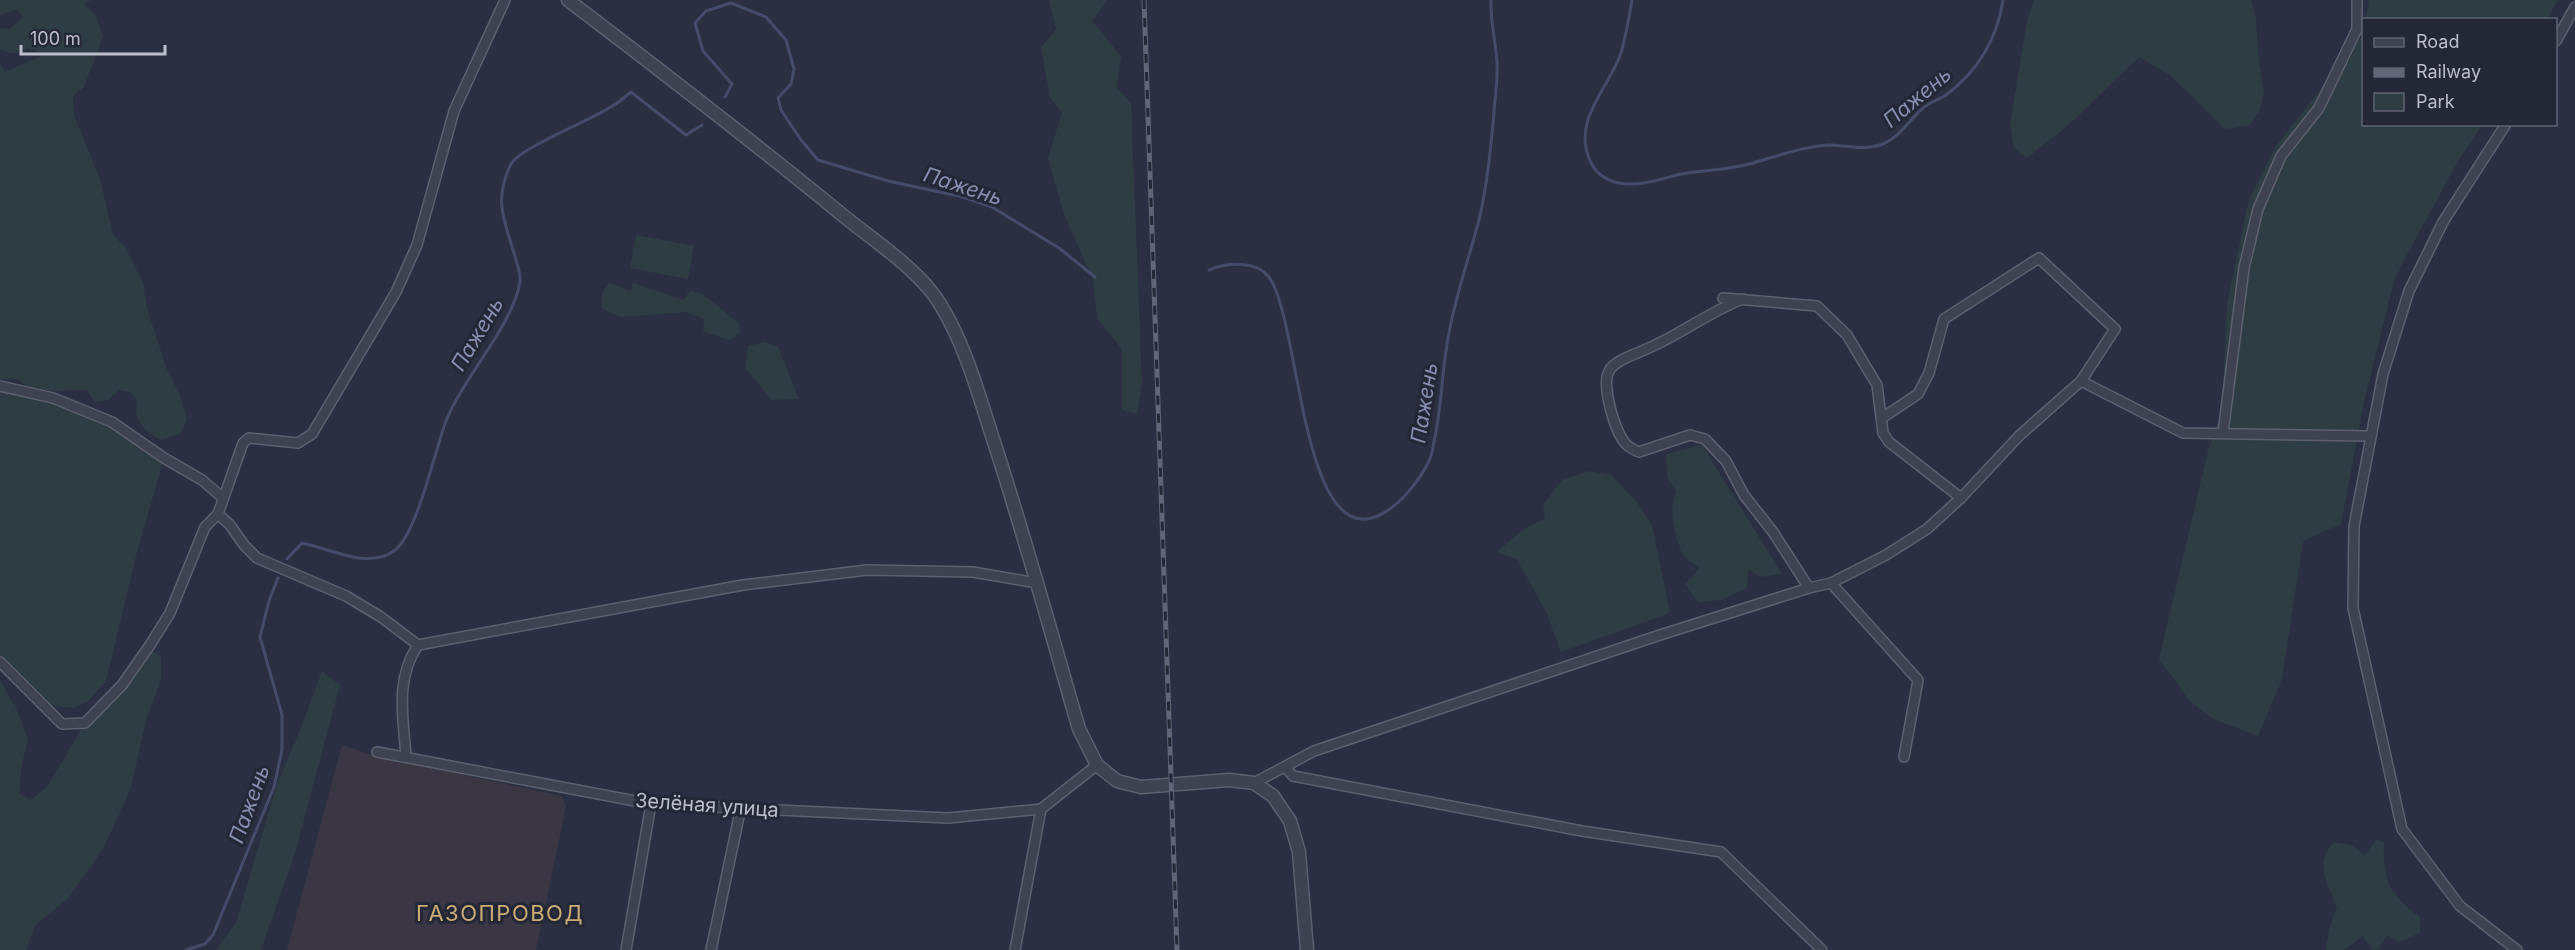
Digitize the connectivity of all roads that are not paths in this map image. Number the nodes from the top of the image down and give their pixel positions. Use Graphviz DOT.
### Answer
graph roads {
  1 [pos="505,0"];
  2 [pos="568,0"];
  3 [pos="2357,0"];
  4 [pos="2575,7"];
  5 [pos="2557,39"];
  6 [pos="2505,126"];
  7 [pos="1723,298"];
  8 [pos="1743,299"];
  9 [pos="2081,381"];
  10 [pos="0,386"];
  11 [pos="1882,418"];
  12 [pos="2223,433"];
  13 [pos="2371,436"];
  14 [pos="223,498"];
  15 [pos="1961,498"];
  16 [pos="218,514"];
  17 [pos="1037,583"];
  18 [pos="1831,584"];
  19 [pos="1809,588"];
  20 [pos="418,645"];
  21 [pos="0,662"];
  22 [pos="377,752"];
  23 [pos="406,756"];
  24 [pos="1904,757"];
  25 [pos="1097,765"];
  26 [pos="1285,767"];
  27 [pos="1254,783"];
  28 [pos="651,804"];
  29 [pos="741,807"];
  30 [pos="1041,809"];
  31 [pos="626,950"];
  32 [pos="711,950"];
  33 [pos="1015,950"];
  34 [pos="1307,950"];
  35 [pos="1822,950"];
  36 [pos="2517,950"];
  1 -- 14 [label="street"];
  2 -- 17 [label="street"];
  3 -- 12 [label="street"];
  4 -- 5 [label="street"];
  6 -- 13 [label="street"];
  7 -- 8 [label="street"];
  8 -- 11 [label="street"];
  8 -- 19 [label="street"];
  9 -- 11 [label="street"];
  9 -- 12 [label="street"];
  9 -- 15 [label="street"];
  10 -- 14 [label="street"];
  11 -- 15 [label="street"];
  12 -- 13 [label="street"];
  13 -- 36 [label="street"];
  14 -- 16 [label="street"];
  15 -- 18 [label="street"];
  16 -- 20 [label="street"];
  16 -- 21 [label="street"];
  17 -- 20 [label="street"];
  17 -- 25 [label="street"];
  18 -- 19 [label="street"];
  18 -- 24 [label="street"];
  19 -- 26 [label="street"];
  20 -- 23 [label="street"];
  22 -- 23 [label="street, Зелёная улица"];
  23 -- 28 [label="street, Зелёная улица"];
  25 -- 27 [label="street"];
  25 -- 30 [label="street"];
  26 -- 27 [label="street"];
  26 -- 35 [label="street"];
  27 -- 34 [label="street"];
  28 -- 29 [label="street, Зелёная улица"];
  28 -- 31 [label="street"];
  29 -- 30 [label="street, Зелёная улица"];
  29 -- 32 [label="street"];
  30 -- 33 [label="street"];
}
